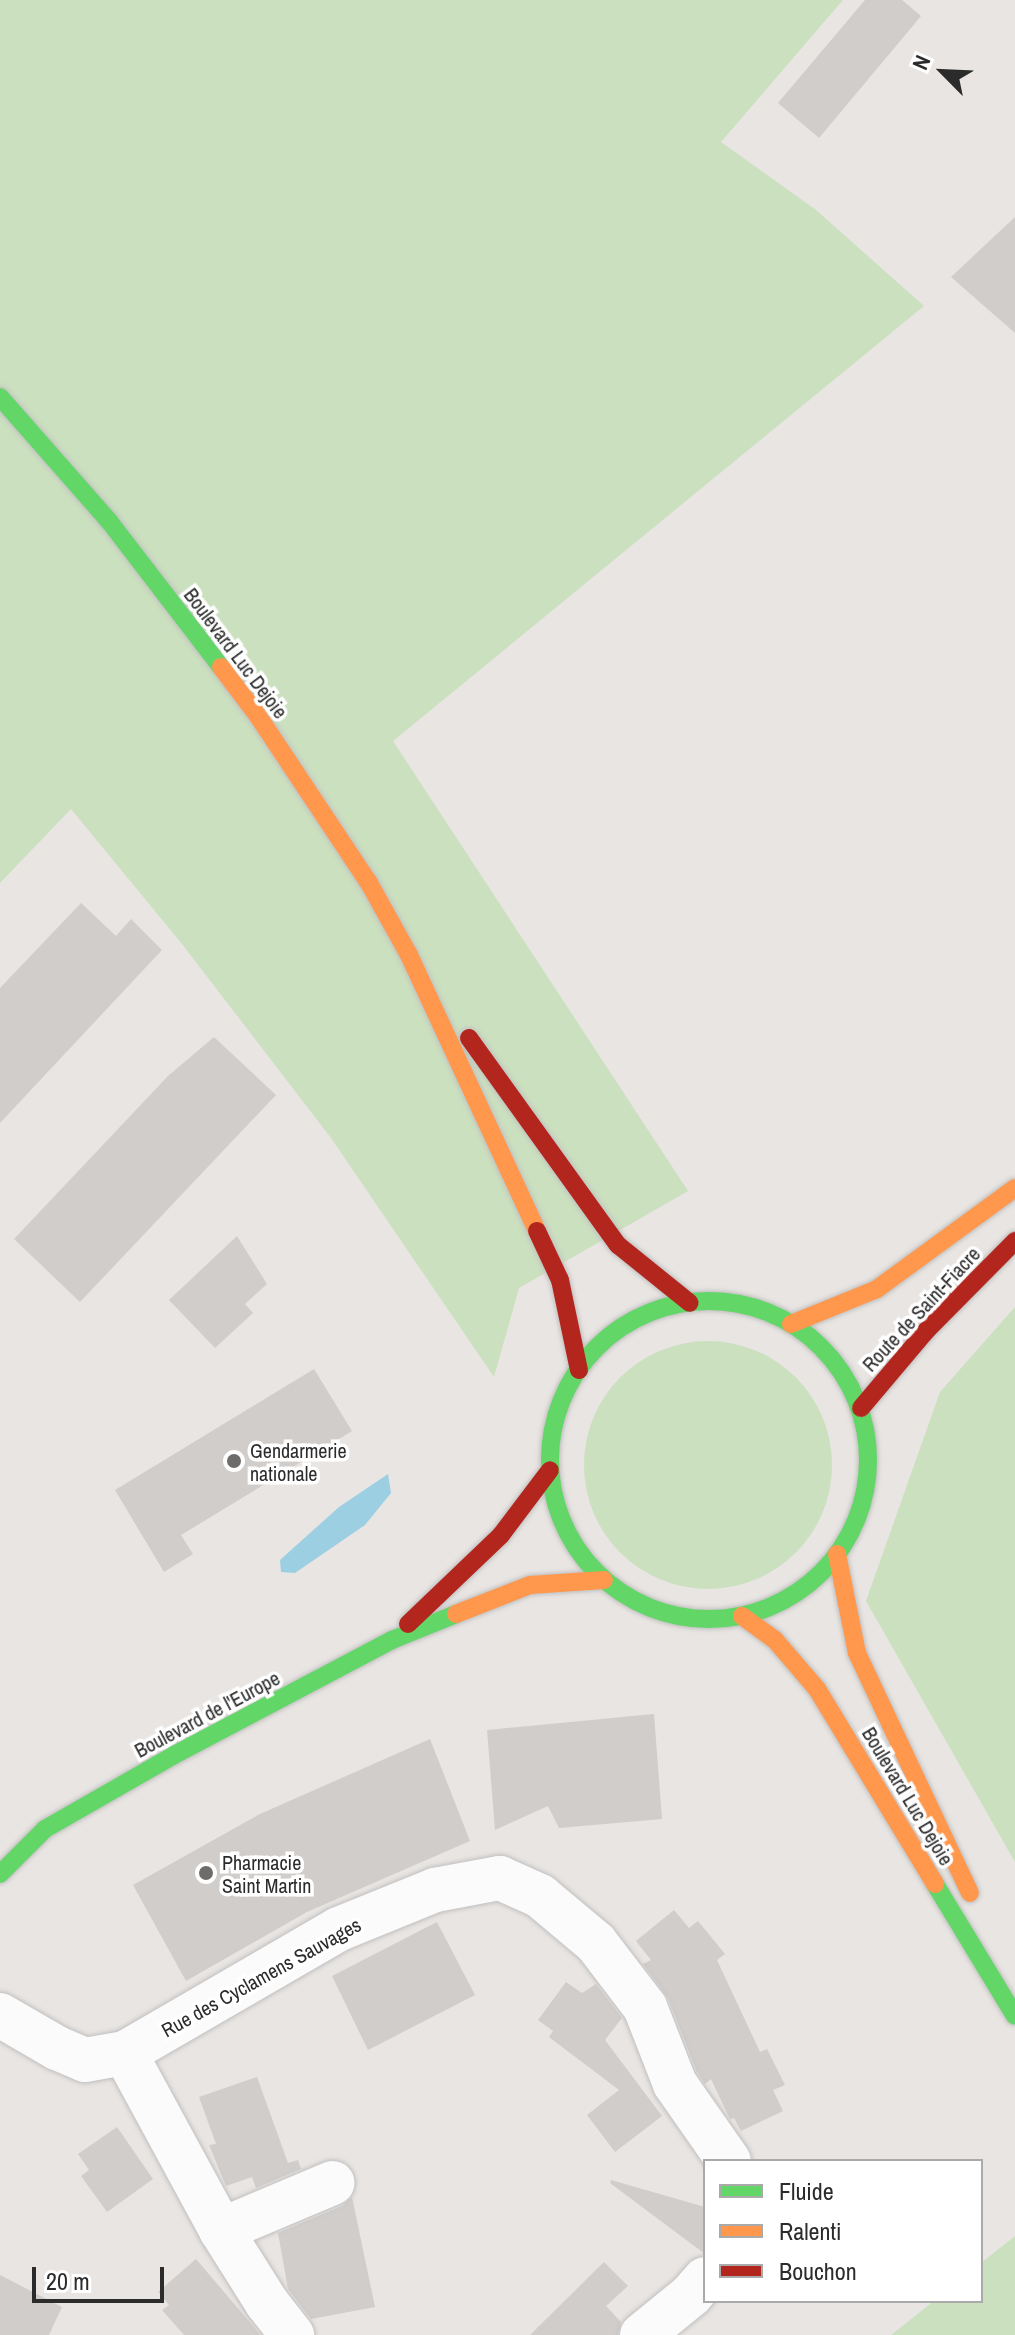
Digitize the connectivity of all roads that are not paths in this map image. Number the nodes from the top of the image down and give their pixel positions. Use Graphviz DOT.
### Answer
graph roads {
  1 [pos="0,397"];
  2 [pos="409,955"];
  3 [pos="1015,1188"];
  4 [pos="1015,1241"];
  5 [pos="690,1303"];
  6 [pos="791,1324"];
  7 [pos="579,1370"];
  8 [pos="861,1408"];
  9 [pos="550,1470"];
  10 [pos="837,1554"];
  11 [pos="604,1580"];
  12 [pos="742,1616"];
  13 [pos="392,1640"];
  14 [pos="45,1829"];
  15 [pos="15,1836"];
  16 [pos="0,1874"];
  17 [pos="975,1905"];
  18 [pos="995,1947"];
  19 [pos="1015,1989"];
  20 [pos="0,2015"];
  21 [pos="1015,2016"];
  22 [pos="125,2053"];
  23 [pos="728,2159"];
  24 [pos="332,2183"];
  25 [pos="221,2230"];
  26 [pos="703,2281"];
  27 [pos="292,2335"];
  28 [pos="642,2335"];
  1 -- 2 [label="main road, Boulevard Luc Dejoie"];
  2 -- 5 [label="main road, Boulevard Luc Dejoie"];
  2 -- 7 [label="main road, Boulevard Luc Dejoie"];
  3 -- 6 [label="main road, Route de Saint-Fiacre"];
  4 -- 8 [label="main road, Route de Saint-Fiacre"];
  5 -- 6 [label="main road"];
  5 -- 7 [label="main road"];
  6 -- 8 [label="main road"];
  7 -- 9 [label="main road"];
  8 -- 10 [label="main road"];
  9 -- 11 [label="main road"];
  9 -- 13 [label="main road, Boulevard de l'Europe"];
  10 -- 12 [label="main road"];
  10 -- 17 [label="main road, Boulevard Luc Dejoie"];
  11 -- 12 [label="main road"];
  11 -- 13 [label="main road, Boulevard de l'Europe"];
  12 -- 21 [label="main road, Boulevard Luc Dejoie"];
  13 -- 14 [label="main road, Boulevard de l'Europe"];
  14 -- 15 [label="main road, Boulevard de l'Europe"];
  14 -- 16 [label="main road, Boulevard de l'Europe"];
  18 -- 19 [label="main road"];
  20 -- 22 [label="street, Rue des Cyclamens Sauvages"];
  22 -- 23 [label="street, Rue des Cyclamens Sauvages"];
  22 -- 25 [label="street"];
  24 -- 25 [label="street"];
  25 -- 27 [label="street"];
  26 -- 28 [label="street"];
}
